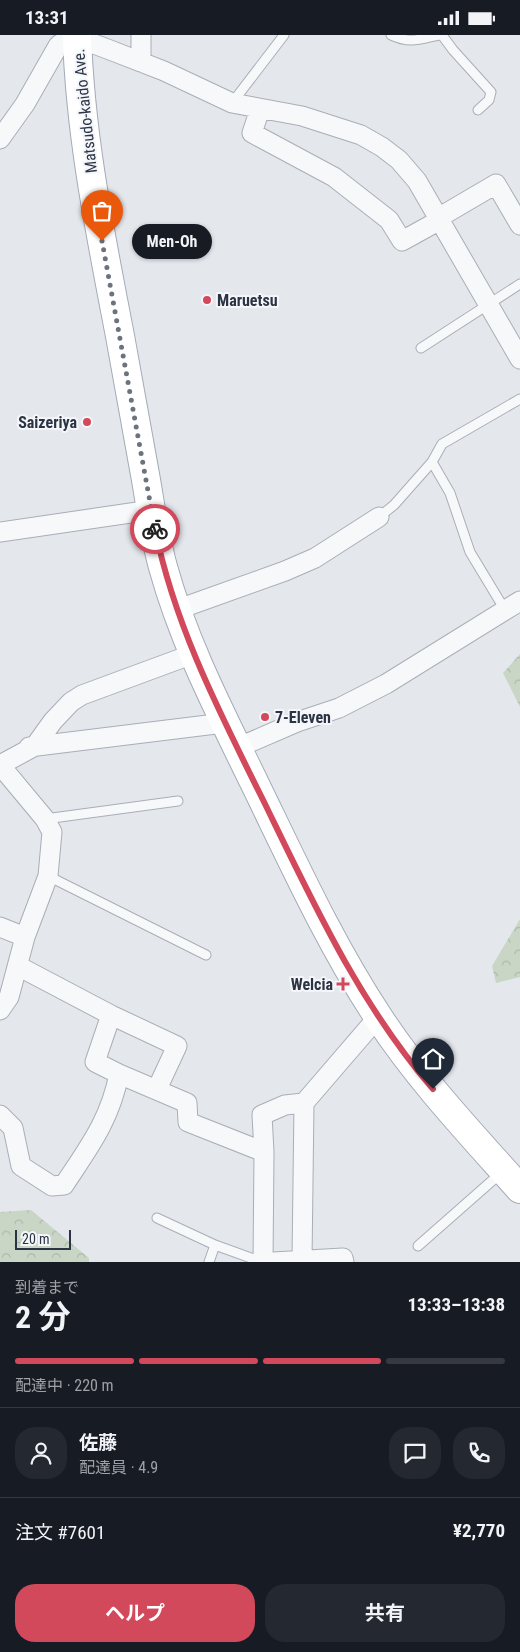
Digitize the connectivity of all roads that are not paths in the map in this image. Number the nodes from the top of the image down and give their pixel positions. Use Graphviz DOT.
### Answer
graph roads {
  1 [pos="141,35"];
  2 [pos="284,35"];
  3 [pos="392,35"];
  4 [pos="441,35"];
  5 [pos="77,41"];
  6 [pos="141,62"];
  7 [pos="232,103"];
  8 [pos="260,109"];
  9 [pos="478,110"];
  10 [pos="0,139"];
  11 [pos="439,219"];
  12 [pos="520,225"];
  13 [pos="520,285"];
  14 [pos="488,304"];
  15 [pos="421,348"];
  16 [pos="520,359"];
  17 [pos="520,399"];
  18 [pos="432,462"];
  19 [pos="151,510"];
  20 [pos="379,517"];
  21 [pos="0,533"];
  22 [pos="513,605"];
  23 [pos="176,610"];
  24 [pos="193,654"];
  25 [pos="224,723"];
  26 [pos="34,747"];
  27 [pos="238,748"];
  28 [pos="0,751"];
  29 [pos="0,765"];
  30 [pos="178,801"];
  31 [pos="45,819"];
  32 [pos="48,875"];
  33 [pos="0,927"];
  34 [pos="25,937"];
  35 [pos="206,955"];
  36 [pos="18,966"];
  37 [pos="0,1010"];
  38 [pos="111,1015"];
  39 [pos="378,1017"];
  40 [pos="119,1074"];
  41 [pos="157,1089"];
  42 [pos="304,1103"];
  43 [pos="0,1115"];
  44 [pos="264,1152"];
  45 [pos="512,1180"];
  46 [pos="157,1218"];
  47 [pos="215,1245"];
  48 [pos="418,1246"];
  49 [pos="302,1260"];
  50 [pos="209,1262"];
  51 [pos="262,1262"];
  52 [pos="273,1262"];
  53 [pos="344,1262"];
  1 -- 6 [label="street"];
  2 -- 7 [label="lane"];
  3 -- 4 [label="lane"];
  4 -- 9 [label="lane"];
  5 -- 6 [label="street"];
  5 -- 10 [label="street"];
  5 -- 19 [label="main road, Matsudo-kaido Ave."];
  6 -- 7 [label="street"];
  7 -- 8 [label="street"];
  8 -- 11 [label="street"];
  8 -- 11 [label="street"];
  11 -- 12 [label="street"];
  11 -- 14 [label="street"];
  13 -- 14 [label="lane"];
  14 -- 15 [label="lane"];
  14 -- 16 [label="street"];
  17 -- 18 [label="lane"];
  18 -- 20 [label="lane"];
  18 -- 22 [label="lane"];
  19 -- 21 [label="street"];
  19 -- 23 [label="main road, Matsudo-kaido Ave."];
  20 -- 23 [label="street"];
  22 -- 27 [label="street"];
  23 -- 24 [label="main road, Matsudo-kaido Ave."];
  24 -- 25 [label="main road, Matsudo-kaido Ave."];
  24 -- 26 [label="street"];
  25 -- 26 [label="street"];
  25 -- 27 [label="main road, Matsudo-kaido Ave."];
  26 -- 28 [label="street"];
  26 -- 29 [label="street"];
  27 -- 39 [label="main road, Matsudo-kaido Ave."];
  29 -- 31 [label="street"];
  30 -- 31 [label="lane"];
  31 -- 32 [label="street"];
  32 -- 34 [label="street"];
  32 -- 35 [label="lane"];
  33 -- 34 [label="street"];
  34 -- 36 [label="street"];
  36 -- 37 [label="street"];
  36 -- 38 [label="street"];
  38 -- 40 [label="street"];
  38 -- 41 [label="street"];
  39 -- 42 [label="street"];
  39 -- 45 [label="main road, Matsudo-kaido Ave."];
  40 -- 41 [label="street"];
  40 -- 43 [label="street"];
  41 -- 44 [label="street"];
  42 -- 44 [label="street"];
  42 -- 49 [label="street"];
  44 -- 51 [label="street"];
  45 -- 48 [label="lane"];
  46 -- 47 [label="lane"];
  47 -- 50 [label="lane"];
  47 -- 51 [label="lane"];
  49 -- 52 [label="street"];
  49 -- 53 [label="street"];
}
